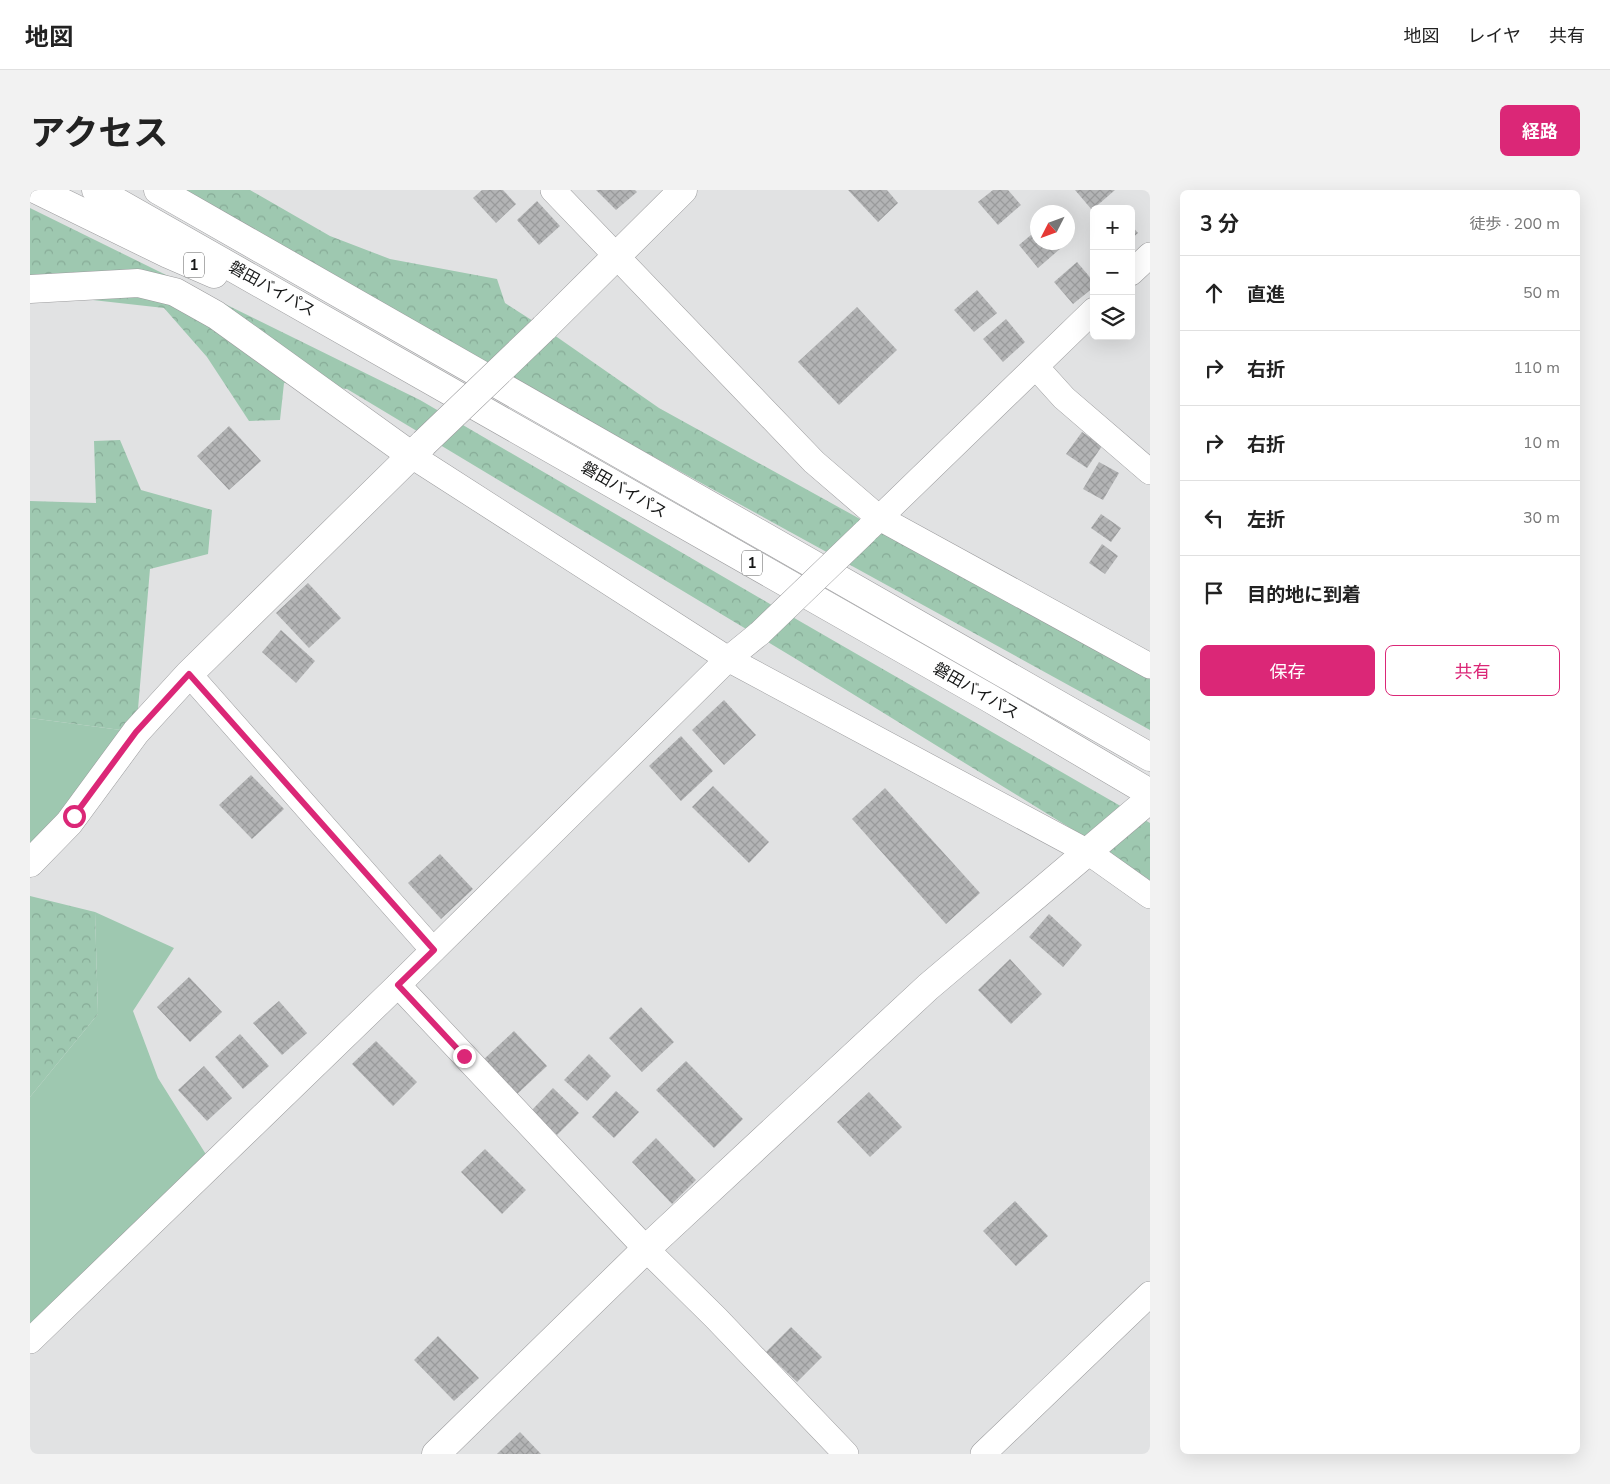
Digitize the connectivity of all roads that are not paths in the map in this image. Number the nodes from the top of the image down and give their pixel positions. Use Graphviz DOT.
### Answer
graph roads {
  1 [pos="38,190"];
  2 [pos="96,190"];
  3 [pos="158,190"];
  4 [pos="182,190"];
  5 [pos="553,190"];
  6 [pos="683,190"];
  7 [pos="1150,255"];
  8 [pos="616,256"];
  9 [pos="1135,270"];
  10 [pos="30,289"];
  11 [pos="358,304"];
  12 [pos="1090,314"];
  13 [pos="353,335"];
  14 [pos="1036,367"];
  15 [pos="418,450"];
  16 [pos="1150,472"];
  17 [pos="872,524"];
  18 [pos="728,659"];
  19 [pos="1150,666"];
  20 [pos="189,674"];
  21 [pos="1150,757"];
  22 [pos="1150,792"];
  23 [pos="1150,799"];
  24 [pos="1088,852"];
  25 [pos="30,863"];
  26 [pos="1150,896"];
  27 [pos="434,950"];
  28 [pos="398,985"];
  29 [pos="646,1249"];
  30 [pos="1150,1294"];
  31 [pos="30,1340"];
  32 [pos="436,1454"];
  33 [pos="846,1454"];
  34 [pos="983,1454"];
  1 -- 13 [label="main road, 1"];
  2 -- 13 [label="main road, 磐田バイパス / 1"];
  3 -- 11 [label="main road, 磐田バイパス / 1"];
  4 -- 11 [label="main road"];
  5 -- 8 [label="street"];
  6 -- 8 [label="main road"];
  7 -- 9 [label="street"];
  8 -- 15 [label="main road, bridge"];
  8 -- 17 [label="street"];
  10 -- 15 [label="main road"];
  11 -- 21 [label="main road, 磐田バイパス / 1"];
  12 -- 14 [label="street"];
  13 -- 22 [label="main road, 磐田バイパス / 1"];
  14 -- 16 [label="street"];
  14 -- 17 [label="street"];
  15 -- 18 [label="street"];
  15 -- 20 [label="main road"];
  17 -- 18 [label="street, bridge"];
  17 -- 19 [label="street"];
  18 -- 24 [label="street"];
  18 -- 27 [label="street"];
  20 -- 25 [label="main road"];
  20 -- 27 [label="street"];
  23 -- 24 [label="main road"];
  24 -- 26 [label="street"];
  24 -- 29 [label="main road"];
  27 -- 28 [label="street"];
  28 -- 29 [label="street"];
  28 -- 31 [label="street"];
  29 -- 32 [label="main road"];
  29 -- 33 [label="street"];
  30 -- 34 [label="street"];
}
